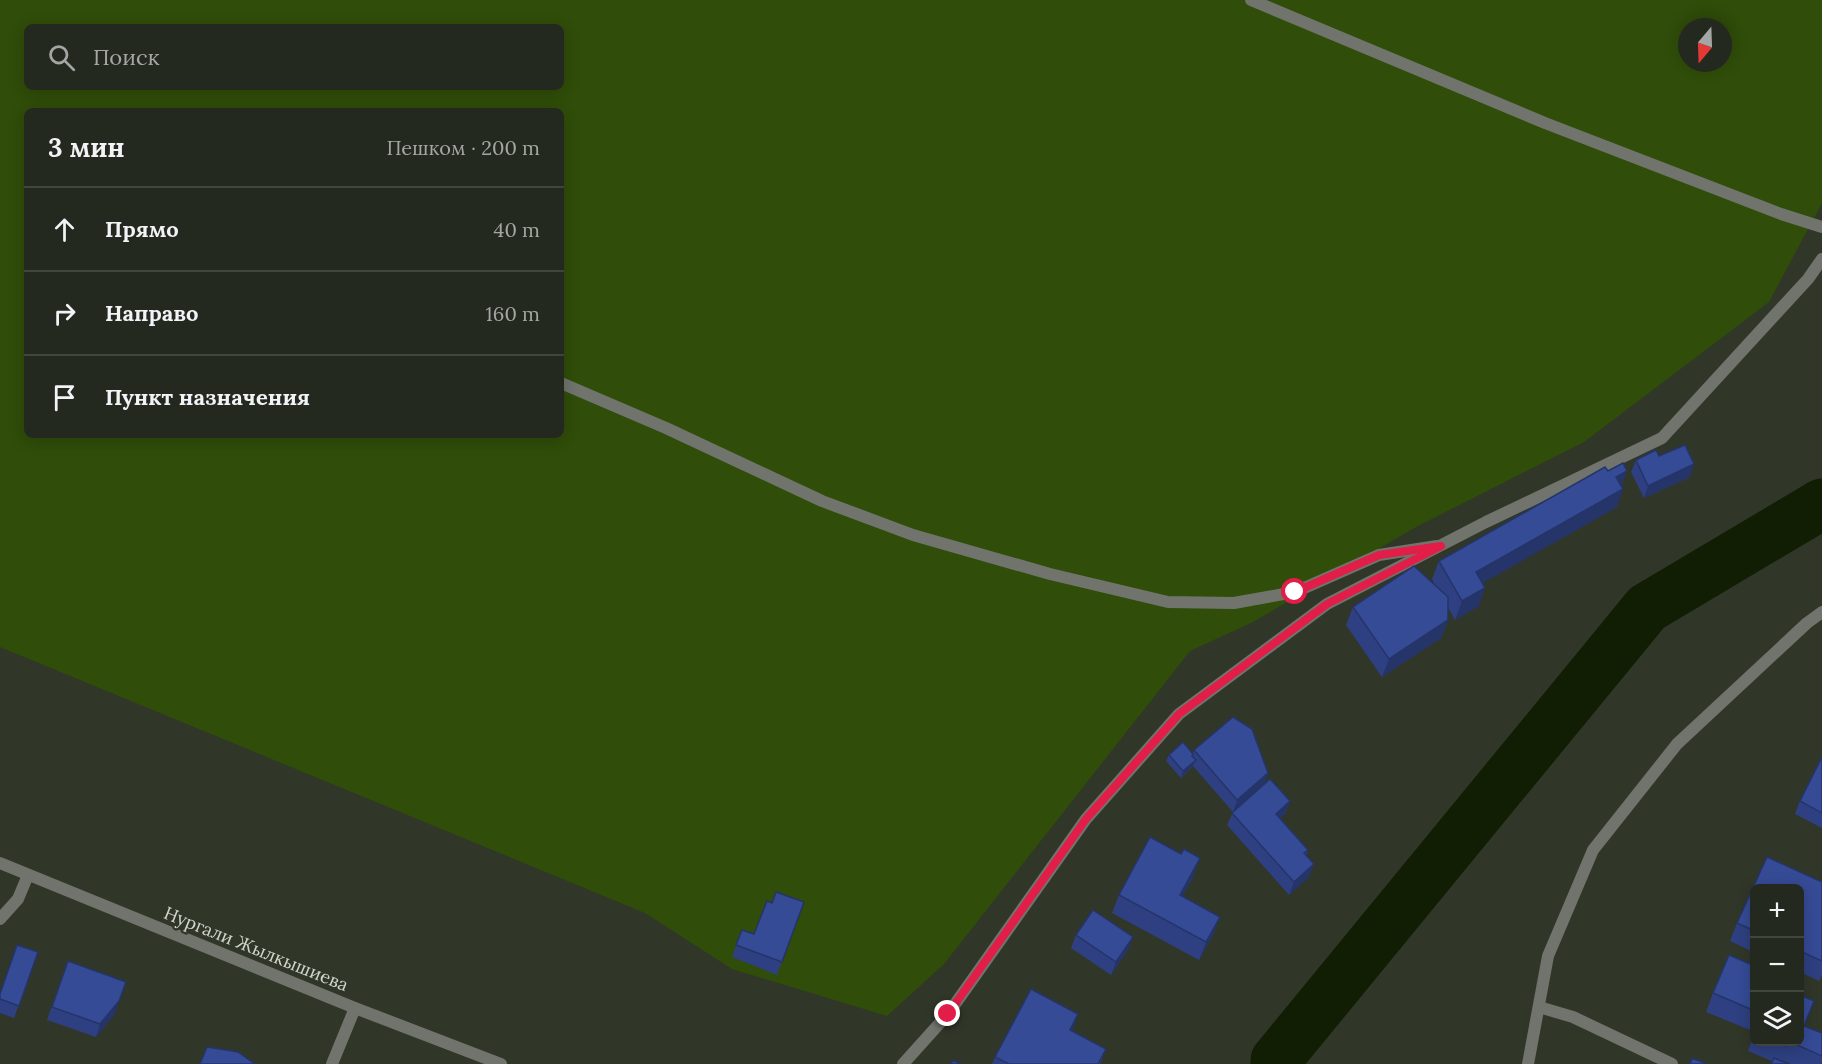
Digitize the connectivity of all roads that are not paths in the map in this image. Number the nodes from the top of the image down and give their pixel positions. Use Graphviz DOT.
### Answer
graph roads {
  1 [pos="1251,0"];
  2 [pos="1822,227"];
  3 [pos="1822,259"];
  4 [pos="564,384"];
  5 [pos="1441,546"];
  6 [pos="1822,612"];
  7 [pos="0,863"];
  8 [pos="28,875"];
  9 [pos="0,919"];
  10 [pos="1539,1006"];
  11 [pos="355,1008"];
  12 [pos="332,1064"];
  13 [pos="501,1064"];
  14 [pos="903,1064"];
  15 [pos="1528,1064"];
  16 [pos="1672,1064"];
  1 -- 2 [label="street"];
  3 -- 5 [label="street"];
  4 -- 5 [label="street"];
  5 -- 14 [label="street"];
  6 -- 10 [label="street"];
  7 -- 8 [label="street, Нургали Жылкышиева"];
  8 -- 9 [label="street"];
  8 -- 11 [label="street, Нургали Жылкышиева"];
  10 -- 15 [label="street"];
  10 -- 16 [label="street"];
  11 -- 12 [label="street"];
  11 -- 13 [label="street, Нургали Жылкышиева"];
}
